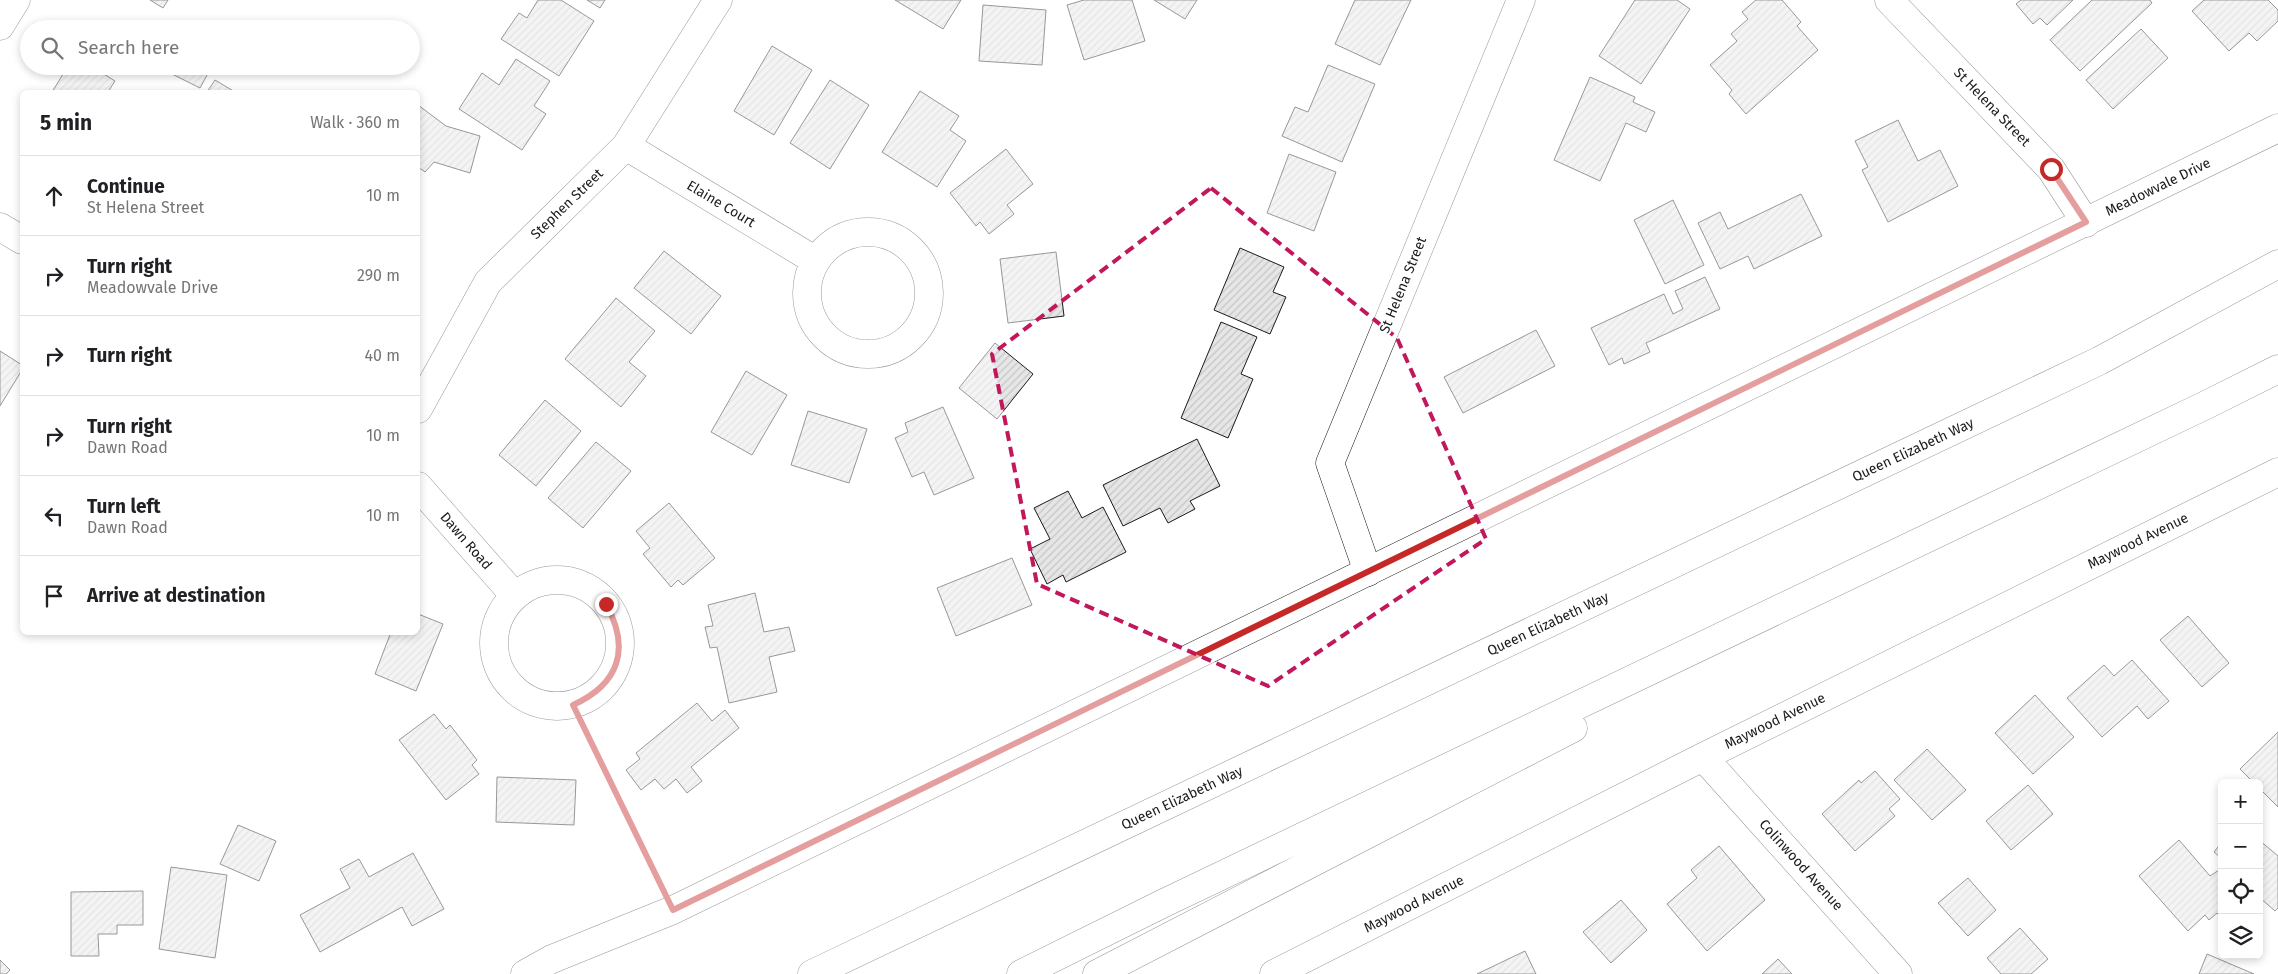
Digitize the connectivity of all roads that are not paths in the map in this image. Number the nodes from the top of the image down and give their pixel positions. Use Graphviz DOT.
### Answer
graph roads {
  1 [pos="16,0"];
  2 [pos="718,0"];
  3 [pos="1521,0"];
  4 [pos="1889,0"];
  5 [pos="0,26"];
  6 [pos="2278,128"];
  7 [pos="626,146"];
  8 [pos="2086,222"];
  9 [pos="0,227"];
  10 [pos="20,239"];
  11 [pos="816,261"];
  12 [pos="2278,264"];
  13 [pos="2278,369"];
  14 [pos="420,404"];
  15 [pos="2076,468"];
  16 [pos="2278,472"];
  17 [pos="420,488"];
  18 [pos="1368,572"];
  19 [pos="514,596"];
  20 [pos="1703,757"];
  21 [pos="525,974"];
  22 [pos="812,974"];
  23 [pos="1021,974"];
  24 [pos="1097,974"];
  25 [pos="1274,974"];
  26 [pos="1898,974"];
  1 -- 5 [label="main road"];
  2 -- 7 [label="main road, Stephen Street"];
  3 -- 18 [label="main road, St Helena Street"];
  4 -- 8 [label="main road, St Helena Street"];
  6 -- 8 [label="main road, Meadowvale Drive"];
  7 -- 11 [label="main road, Elaine Court"];
  7 -- 14 [label="main road, Stephen Street"];
  8 -- 18 [label="main road, Meadowvale Drive"];
  9 -- 10 [label="main road"];
  11 -- 11 [label="main road"];
  12 -- 22 [label="main road, Queen Elizabeth Way"];
  13 -- 15 [label="main road"];
  15 -- 23 [label="main road"];
  15 -- 24 [label="main road"];
  16 -- 20 [label="main road, Maywood Avenue"];
  17 -- 19 [label="main road, Dawn Road"];
  18 -- 21 [label="main road, Meadowvale Drive"];
  19 -- 19 [label="main road"];
  20 -- 25 [label="main road, Maywood Avenue"];
  20 -- 26 [label="main road, Colinwood Avenue"];
}
